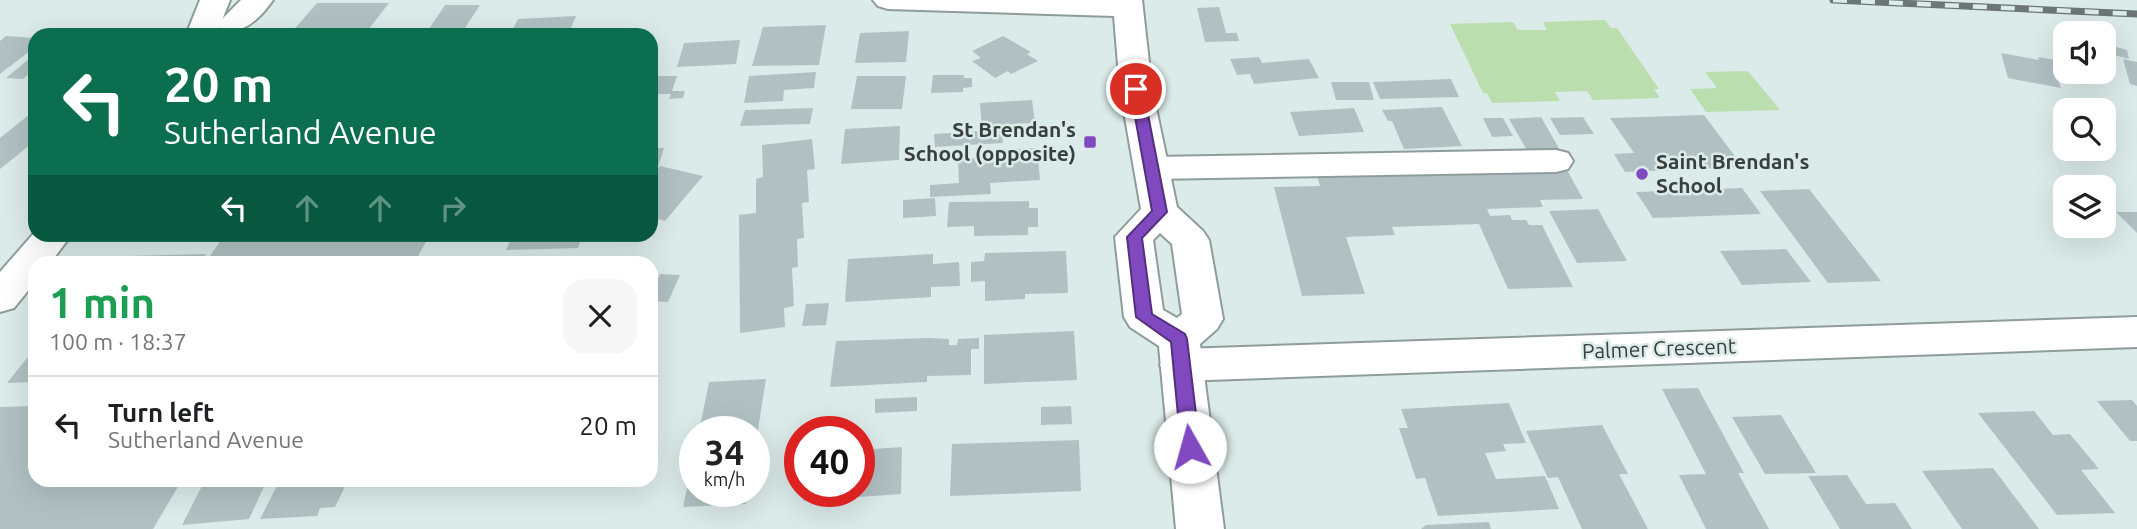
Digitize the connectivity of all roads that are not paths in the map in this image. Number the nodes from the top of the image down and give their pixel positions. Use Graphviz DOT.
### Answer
graph roads {
  1 [pos="258,0"];
  2 [pos="888,0"];
  3 [pos="1127,4"];
  4 [pos="229,15"];
  5 [pos="211,28"];
  6 [pos="1556,161"];
  7 [pos="1153,168"];
  8 [pos="1160,212"];
  9 [pos="47,242"];
  10 [pos="35,256"];
  11 [pos="28,265"];
  12 [pos="0,298"];
  13 [pos="2137,332"];
  14 [pos="1180,352"];
  15 [pos="1200,529"];
  1 -- 4 [label="street"];
  2 -- 3 [label="street"];
  3 -- 7 [label="street"];
  4 -- 5 [label="street"];
  6 -- 7 [label="street"];
  7 -- 8 [label="street"];
  8 -- 14 [label="street"];
  8 -- 14 [label="street"];
  9 -- 10 [label="street"];
  11 -- 12 [label="street"];
  13 -- 14 [label="street, Palmer Crescent"];
  14 -- 15 [label="street"];
}
